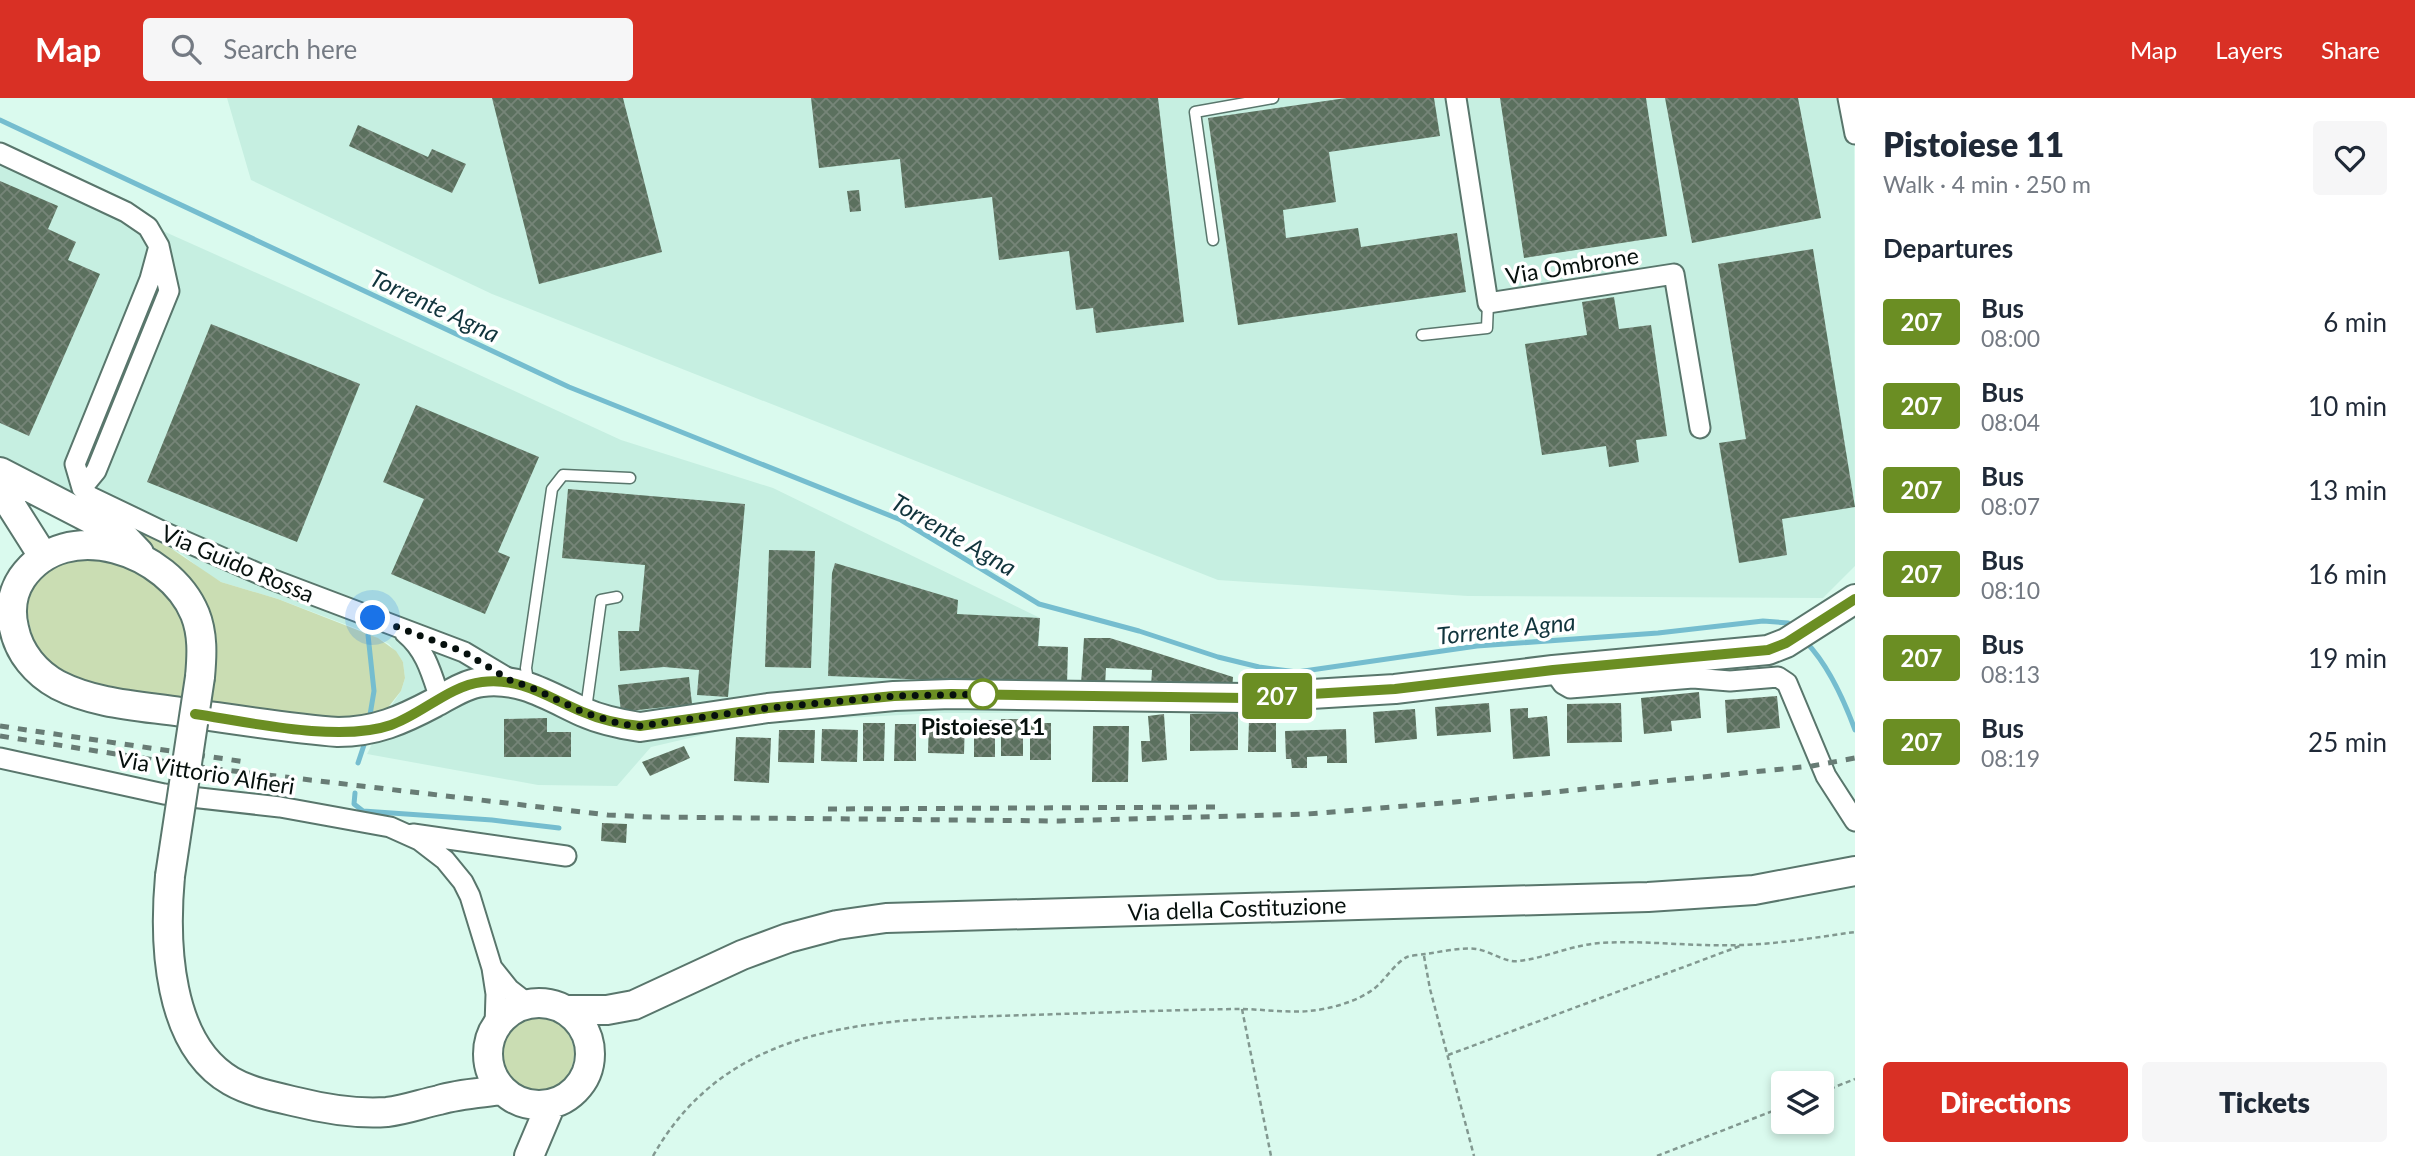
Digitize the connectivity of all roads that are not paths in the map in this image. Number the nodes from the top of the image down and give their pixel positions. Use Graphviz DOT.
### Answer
graph roads {
  1 [pos="1273,98"];
  2 [pos="1456,98"];
  3 [pos="1848,98"];
  4 [pos="1855,134"];
  5 [pos="0,153"];
  6 [pos="1213,240"];
  7 [pos="1488,303"];
  8 [pos="1422,335"];
  9 [pos="1700,428"];
  10 [pos="0,472"];
  11 [pos="630,478"];
  12 [pos="7,498"];
  13 [pos="50,498"];
  14 [pos="55,551"];
  15 [pos="143,557"];
  16 [pos="16,587"];
  17 [pos="617,597"];
  18 [pos="1855,599"];
  19 [pos="399,628"];
  20 [pos="1553,670"];
  21 [pos="521,684"];
  22 [pos="440,699"];
  23 [pos="585,713"];
  24 [pos="0,758"];
  25 [pos="1855,821"];
  26 [pos="405,833"];
  27 [pos="566,856"];
  28 [pos="1855,871"];
  29 [pos="492,968"];
  30 [pos="527,1003"];
  31 [pos="634,1005"];
  32 [pos="568,1010"];
  33 [pos="495,1027"];
  34 [pos="590,1062"];
  35 [pos="488,1064"];
  36 [pos="512,1096"];
  37 [pos="440,1099"];
  38 [pos="551,1104"];
  39 [pos="529,1155"];
  1 -- 6 [label="lane"];
  2 -- 7 [label="street, Via Ombrone"];
  3 -- 4 [label="street"];
  5 -- 19 [label="street, Via Guido Rossa"];
  7 -- 8 [label="lane"];
  7 -- 9 [label="street, Via Ombrone"];
  10 -- 13 [label="main road, Via Guido Rossa"];
  11 -- 21 [label="lane"];
  12 -- 14 [label="main road"];
  12 -- 16 [label="main road"];
  13 -- 14 [label="main road"];
  13 -- 15 [label="main road, Via Guido Rossa"];
  14 -- 15 [label="main road"];
  14 -- 16 [label="main road"];
  15 -- 37 [label="main road, Via Guido Rossa, bridge"];
  16 -- 22 [label="main road"];
  17 -- 23 [label="lane"];
  18 -- 20 [label="main road"];
  19 -- 21 [label="street, Via Guido Rossa"];
  19 -- 22 [label="street, Via Guido Rossa"];
  20 -- 23 [label="main road"];
  20 -- 25 [label="street"];
  21 -- 22 [label="main road"];
  21 -- 23 [label="main road"];
  24 -- 26 [label="street, Via Vittorio Alfieri"];
  26 -- 27 [label="street, Via Vittorio Alfieri"];
  26 -- 29 [label="street, Via Vittorio Alfieri"];
  28 -- 31 [label="main road, Via della Costituzione"];
  29 -- 30 [label="street, Via Vittorio Alfieri"];
  29 -- 33 [label="street, Via Vittorio Alfieri"];
  30 -- 32 [label="main road"];
  30 -- 33 [label="main road"];
  31 -- 32 [label="main road"];
  31 -- 34 [label="main road"];
  32 -- 34 [label="main road"];
  33 -- 35 [label="main road"];
  34 -- 38 [label="main road"];
  35 -- 36 [label="main road"];
  35 -- 37 [label="main road"];
  36 -- 37 [label="main road"];
  36 -- 38 [label="main road"];
  36 -- 39 [label="main road"];
  38 -- 39 [label="main road"];
}
